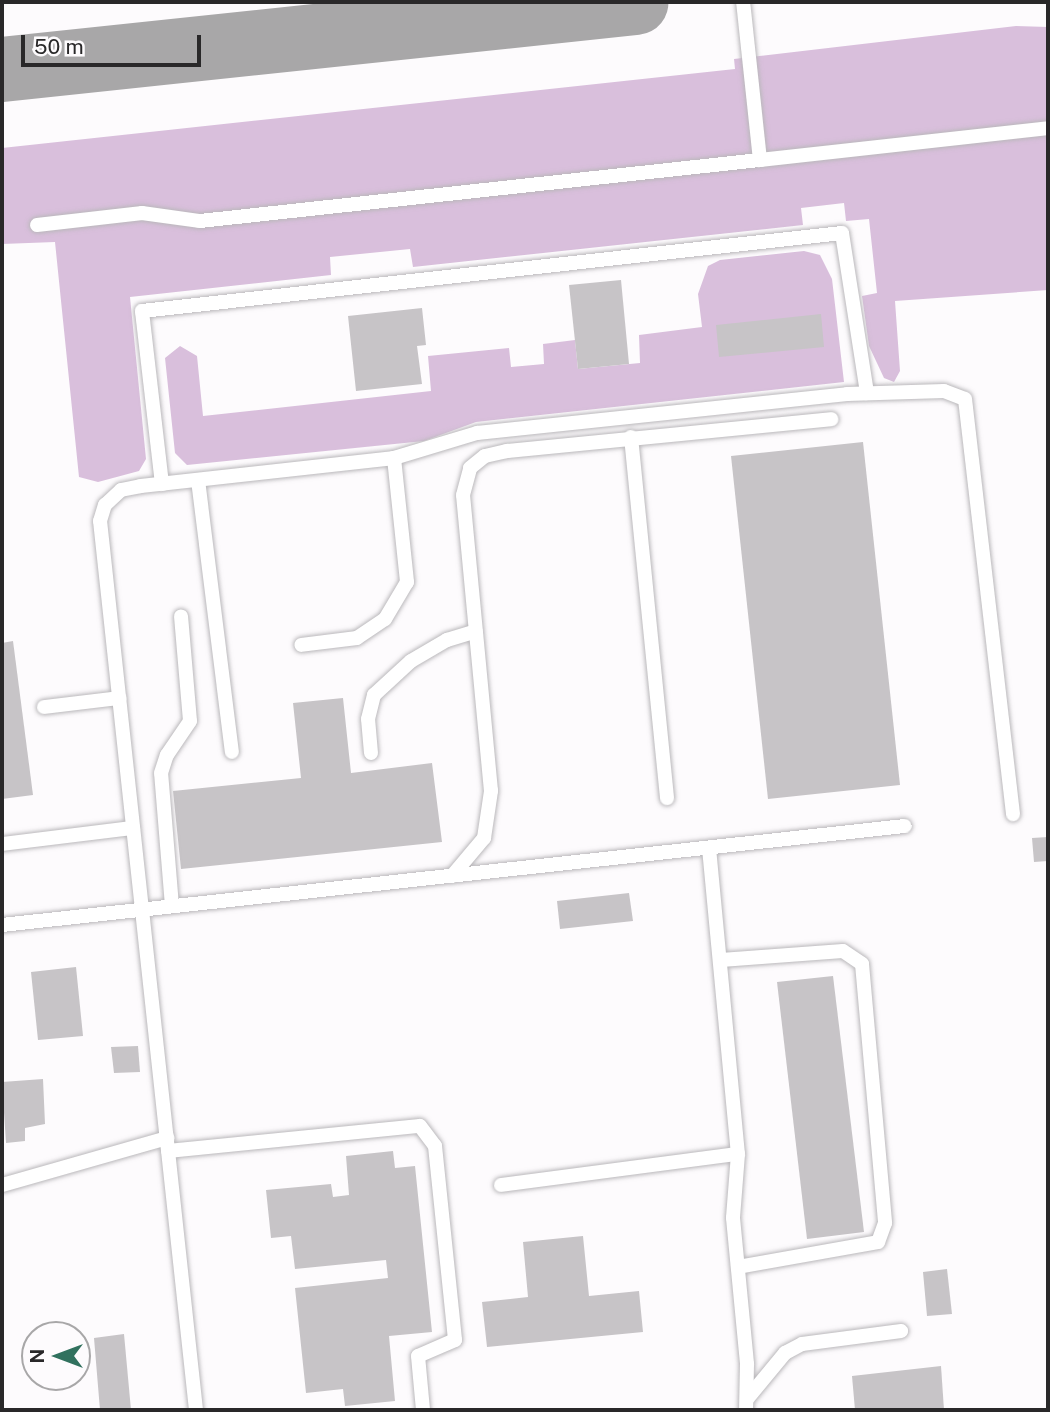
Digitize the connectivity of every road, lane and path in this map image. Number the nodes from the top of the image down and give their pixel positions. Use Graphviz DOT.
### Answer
graph roads {
  1 [pos="743,2"];
  2 [pos="1048,128"];
  3 [pos="760,160"];
  4 [pos="37,225"];
  5 [pos="867,393"];
  6 [pos="831,419"];
  7 [pos="631,437"];
  8 [pos="394,458"];
  9 [pos="198,480"];
  10 [pos="162,484"];
  11 [pos="180,616"];
  12 [pos="476,631"];
  13 [pos="301,645"];
  14 [pos="119,698"];
  15 [pos="44,707"];
  16 [pos="232,752"];
  17 [pos="371,753"];
  18 [pos="667,798"];
  19 [pos="1013,814"];
  20 [pos="905,826"];
  21 [pos="133,828"];
  22 [pos="2,845"];
  23 [pos="709,848"];
  24 [pos="452,876"];
  25 [pos="172,906"];
  26 [pos="142,909"];
  27 [pos="2,925"];
  28 [pos="721,960"];
  29 [pos="167,1144"];
  30 [pos="738,1154"];
  31 [pos="2,1185"];
  32 [pos="501,1185"];
  33 [pos="738,1267"];
  34 [pos="901,1331"];
  35 [pos="747,1404"];
  36 [pos="196,1410"];
  37 [pos="423,1410"];
  1 -- 3 [label="lane"];
  2 -- 3 [label="lane"];
  3 -- 4 [label="lane"];
  5 -- 8 [label="lane"];
  5 -- 10 [label="lane"];
  5 -- 19 [label="lane"];
  6 -- 7 [label="lane"];
  7 -- 12 [label="lane"];
  7 -- 18 [label="lane"];
  8 -- 9 [label="lane"];
  8 -- 13 [label="lane"];
  9 -- 10 [label="lane"];
  9 -- 16 [label="lane"];
  10 -- 14 [label="lane"];
  11 -- 25 [label="lane"];
  12 -- 17 [label="lane"];
  12 -- 24 [label="lane"];
  14 -- 15 [label="lane"];
  14 -- 21 [label="lane"];
  20 -- 23 [label="lane"];
  21 -- 22 [label="lane"];
  21 -- 26 [label="lane"];
  23 -- 24 [label="lane"];
  23 -- 28 [label="lane"];
  24 -- 25 [label="lane"];
  25 -- 26 [label="lane"];
  26 -- 27 [label="lane"];
  26 -- 29 [label="lane"];
  28 -- 30 [label="lane"];
  28 -- 33 [label="lane"];
  29 -- 31 [label="lane"];
  29 -- 36 [label="lane"];
  29 -- 37 [label="lane"];
  30 -- 32 [label="lane"];
  30 -- 33 [label="lane"];
  33 -- 35 [label="lane"];
  34 -- 35 [label="lane"];
}
